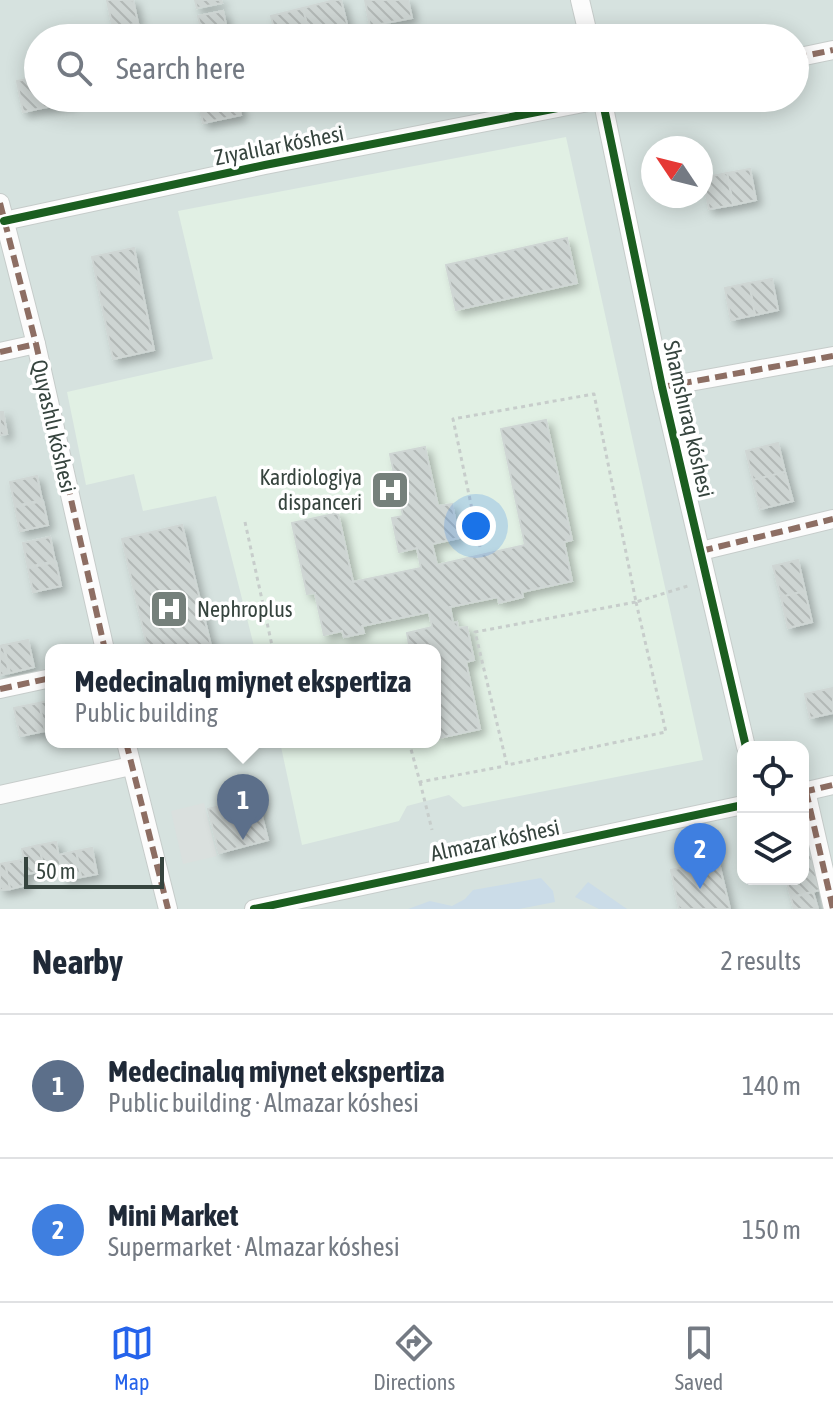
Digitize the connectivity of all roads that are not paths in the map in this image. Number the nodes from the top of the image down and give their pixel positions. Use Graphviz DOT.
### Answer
graph roads {
  1 [pos="580,0"];
  2 [pos="586,24"];
  3 [pos="833,50"];
  4 [pos="809,55"];
  5 [pos="534,112"];
  6 [pos="608,112"];
  7 [pos="2,212"];
  8 [pos="36,344"];
  9 [pos="0,352"];
  10 [pos="833,356"];
  11 [pos="662,387"];
  12 [pos="833,519"];
  13 [pos="701,551"];
  14 [pos="104,644"];
  15 [pos="45,679"];
  16 [pos="0,689"];
  17 [pos="745,741"];
  18 [pos="127,748"];
  19 [pos="131,766"];
  20 [pos="833,785"];
  21 [pos="809,791"];
  22 [pos="0,795"];
  23 [pos="737,806"];
  24 [pos="809,809"];
  25 [pos="168,909"];
  26 [pos="254,909"];
  27 [pos="833,909"];
  1 -- 2 [label="street"];
  3 -- 4 [label="street"];
  5 -- 7 [label="street, Zıyalılar kóshesi"];
  6 -- 11 [label="street, Shamshıraq kóshesi"];
  7 -- 8 [label="street, Quyashlı kóshesi"];
  8 -- 9 [label="street"];
  8 -- 14 [label="street, Quyashlı kóshesi"];
  10 -- 11 [label="street"];
  11 -- 13 [label="street, Shamshıraq kóshesi"];
  12 -- 13 [label="street"];
  13 -- 17 [label="street, Shamshıraq kóshesi"];
  15 -- 16 [label="street"];
  18 -- 19 [label="street"];
  19 -- 22 [label="street"];
  19 -- 25 [label="street"];
  20 -- 21 [label="street"];
  23 -- 26 [label="street, Almazar kóshesi"];
  24 -- 27 [label="street"];
}
